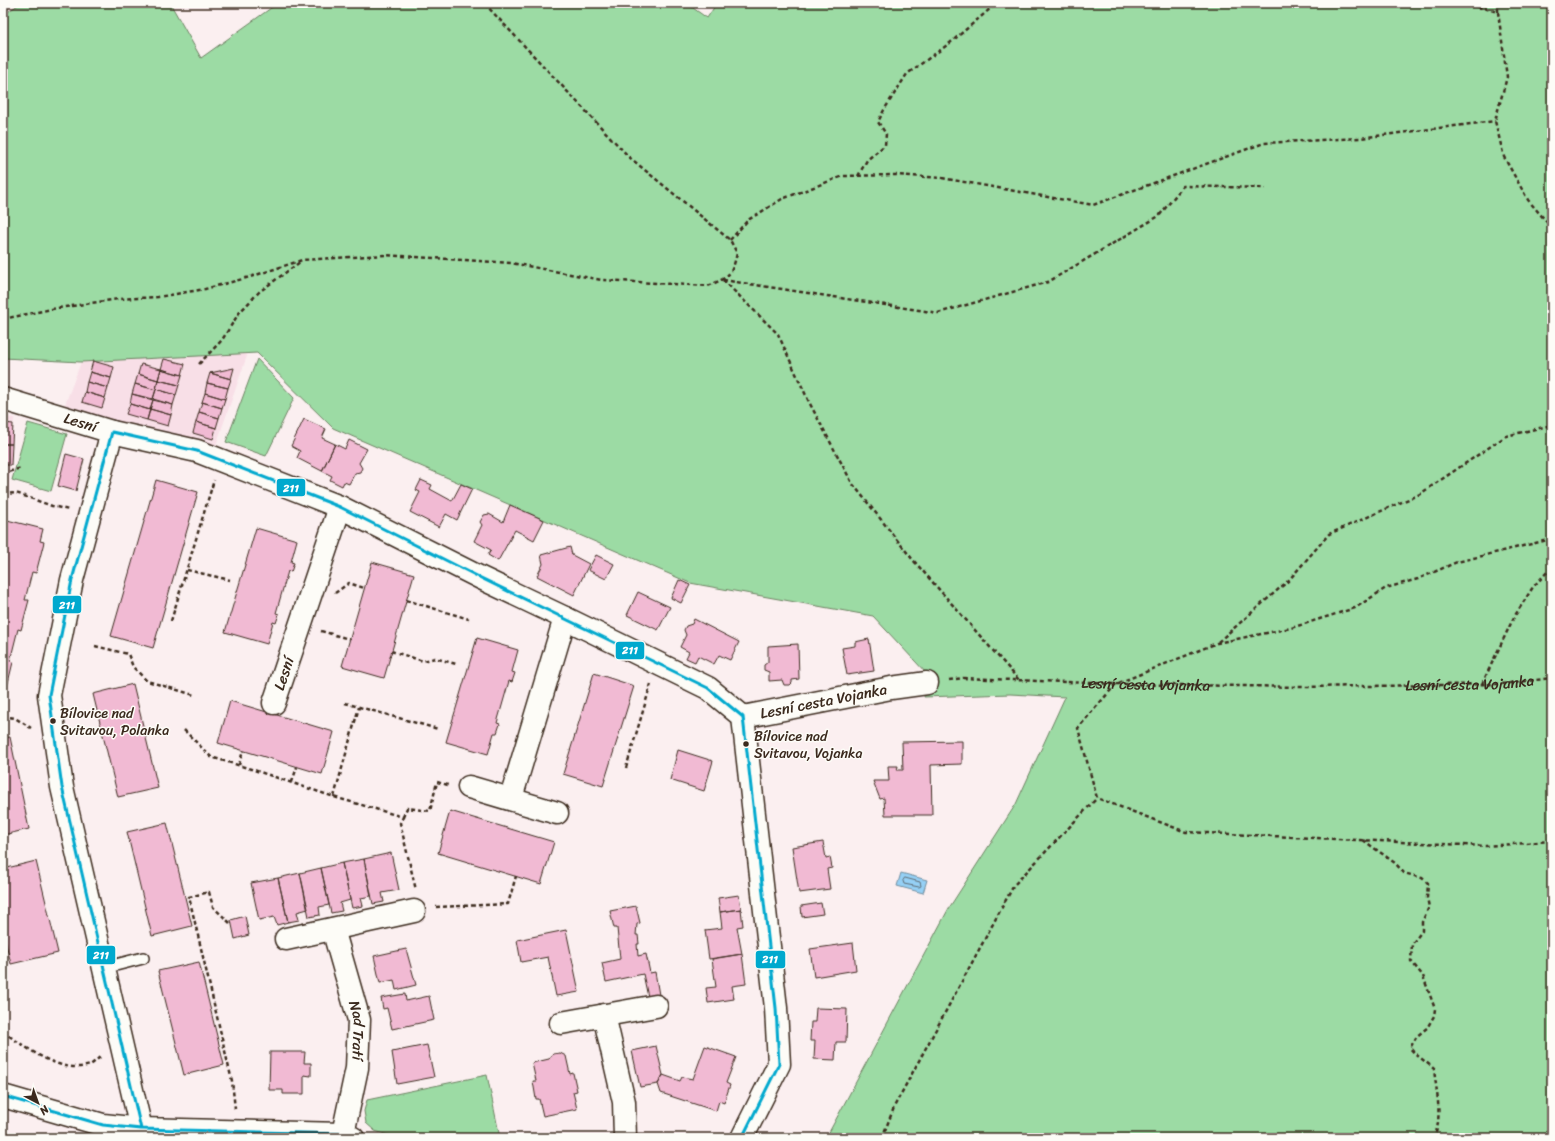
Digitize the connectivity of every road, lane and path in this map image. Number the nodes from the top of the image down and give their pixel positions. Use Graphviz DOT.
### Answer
graph roads {
  1 [pos="484,3"];
  2 [pos="997,3"];
  3 [pos="1464,3"];
  4 [pos="1498,3"];
  5 [pos="1498,12"];
  6 [pos="1495,121"];
  7 [pos="858,176"];
  8 [pos="1265,188"];
  9 [pos="1552,228"];
  10 [pos="730,240"];
  11 [pos="302,260"];
  12 [pos="723,280"];
  13 [pos="3,319"];
  14 [pos="199,364"];
  15 [pos="3,399"];
  16 [pos="1552,425"];
  17 [pos="112,432"];
  18 [pos="20,468"];
  19 [pos="216,474"];
  20 [pos="3,475"];
  21 [pos="3,494"];
  22 [pos="340,507"];
  23 [pos="71,510"];
  24 [pos="1552,539"];
  25 [pos="1552,567"];
  26 [pos="187,570"];
  27 [pos="230,580"];
  28 [pos="364,588"];
  29 [pos="331,596"];
  30 [pos="406,600"];
  31 [pos="565,618"];
  32 [pos="469,619"];
  33 [pos="171,621"];
  34 [pos="317,629"];
  35 [pos="349,640"];
  36 [pos="1218,643"];
  37 [pos="95,646"];
  38 [pos="391,651"];
  39 [pos="456,664"];
  40 [pos="1552,678"];
  41 [pos="653,680"];
  42 [pos="1019,680"];
  43 [pos="927,683"];
  44 [pos="1116,684"];
  45 [pos="1482,684"];
  46 [pos="194,695"];
  47 [pos="274,703"];
  48 [pos="345,703"];
  49 [pos="359,707"];
  50 [pos="3,716"];
  51 [pos="743,717"];
  52 [pos="32,728"];
  53 [pos="438,729"];
  54 [pos="184,730"];
  55 [pos="243,751"];
  56 [pos="239,765"];
  57 [pos="297,767"];
  58 [pos="626,768"];
  59 [pos="292,782"];
  60 [pos="469,787"];
  61 [pos="334,797"];
  62 [pos="511,798"];
  63 [pos="1097,798"];
  64 [pos="556,813"];
  65 [pos="403,817"];
  66 [pos="1363,840"];
  67 [pos="1552,841"];
  68 [pos="516,876"];
  69 [pos="417,910"];
  70 [pos="230,923"];
  71 [pos="333,928"];
  72 [pos="286,939"];
  73 [pos="143,958"];
  74 [pos="104,968"];
  75 [pos="656,1006"];
  76 [pos="604,1015"];
  77 [pos="561,1023"];
  78 [pos="3,1032"];
  79 [pos="102,1056"];
  80 [pos="3,1096"];
  81 [pos="141,1129"];
  82 [pos="232,1131"];
  83 [pos="348,1136"];
  84 [pos="625,1138"];
  85 [pos="742,1138"];
  86 [pos="882,1138"];
  87 [pos="1434,1138"];
  1 -- 10 [label="path"];
  2 -- 7 [label="path"];
  3 -- 5 [label="path"];
  4 -- 5 [label="path"];
  5 -- 6 [label="path"];
  6 -- 7 [label="path"];
  6 -- 9 [label="path"];
  7 -- 10 [label="path"];
  8 -- 12 [label="path"];
  10 -- 12 [label="path"];
  11 -- 12 [label="path"];
  11 -- 13 [label="path"];
  11 -- 14 [label="path"];
  12 -- 42 [label="path"];
  15 -- 17 [label="street, Lesní"];
  16 -- 36 [label="path"];
  17 -- 22 [label="street, Lesní"];
  17 -- 74 [label="street"];
  18 -- 20 [label="path"];
  19 -- 26 [label="path"];
  21 -- 23 [label="path"];
  22 -- 31 [label="street, Lesní"];
  22 -- 47 [label="street, Lesní"];
  24 -- 36 [label="path"];
  25 -- 45 [label="path"];
  26 -- 27 [label="path"];
  26 -- 33 [label="path"];
  28 -- 29 [label="path"];
  30 -- 32 [label="path"];
  31 -- 51 [label="street, Lesní"];
  31 -- 62 [label="street"];
  34 -- 35 [label="path"];
  36 -- 44 [label="path"];
  37 -- 46 [label="path"];
  38 -- 39 [label="path"];
  40 -- 45 [label="path, Lesní cesta Vojanka"];
  41 -- 58 [label="path"];
  42 -- 43 [label="path, Lesní cesta Vojanka"];
  42 -- 44 [label="path, Lesní cesta Vojanka"];
  43 -- 51 [label="street, Lesní cesta Vojanka"];
  44 -- 45 [label="path, Lesní cesta Vojanka"];
  44 -- 63 [label="path"];
  48 -- 49 [label="path"];
  49 -- 53 [label="path"];
  49 -- 61 [label="path"];
  50 -- 52 [label="path"];
  51 -- 85 [label="street"];
  54 -- 56 [label="path"];
  55 -- 56 [label="path"];
  56 -- 59 [label="path"];
  57 -- 59 [label="path"];
  59 -- 61 [label="path"];
  60 -- 62 [label="street"];
  60 -- 65 [label="path"];
  61 -- 65 [label="path"];
  62 -- 64 [label="street"];
  63 -- 66 [label="path"];
  63 -- 86 [label="path"];
  65 -- 69 [label="path"];
  66 -- 67 [label="path"];
  66 -- 87 [label="path"];
  68 -- 69 [label="path"];
  69 -- 71 [label="street"];
  70 -- 82 [label="path"];
  71 -- 72 [label="street"];
  71 -- 83 [label="street, Nad Tratí"];
  73 -- 74 [label="lane"];
  74 -- 81 [label="street"];
  75 -- 76 [label="street"];
  76 -- 77 [label="street"];
  76 -- 84 [label="street"];
  78 -- 79 [label="path"];
  80 -- 81 [label="street, Nad Tratí"];
  81 -- 82 [label="street, Nad Tratí"];
  82 -- 83 [label="street, Nad Tratí"];
}
